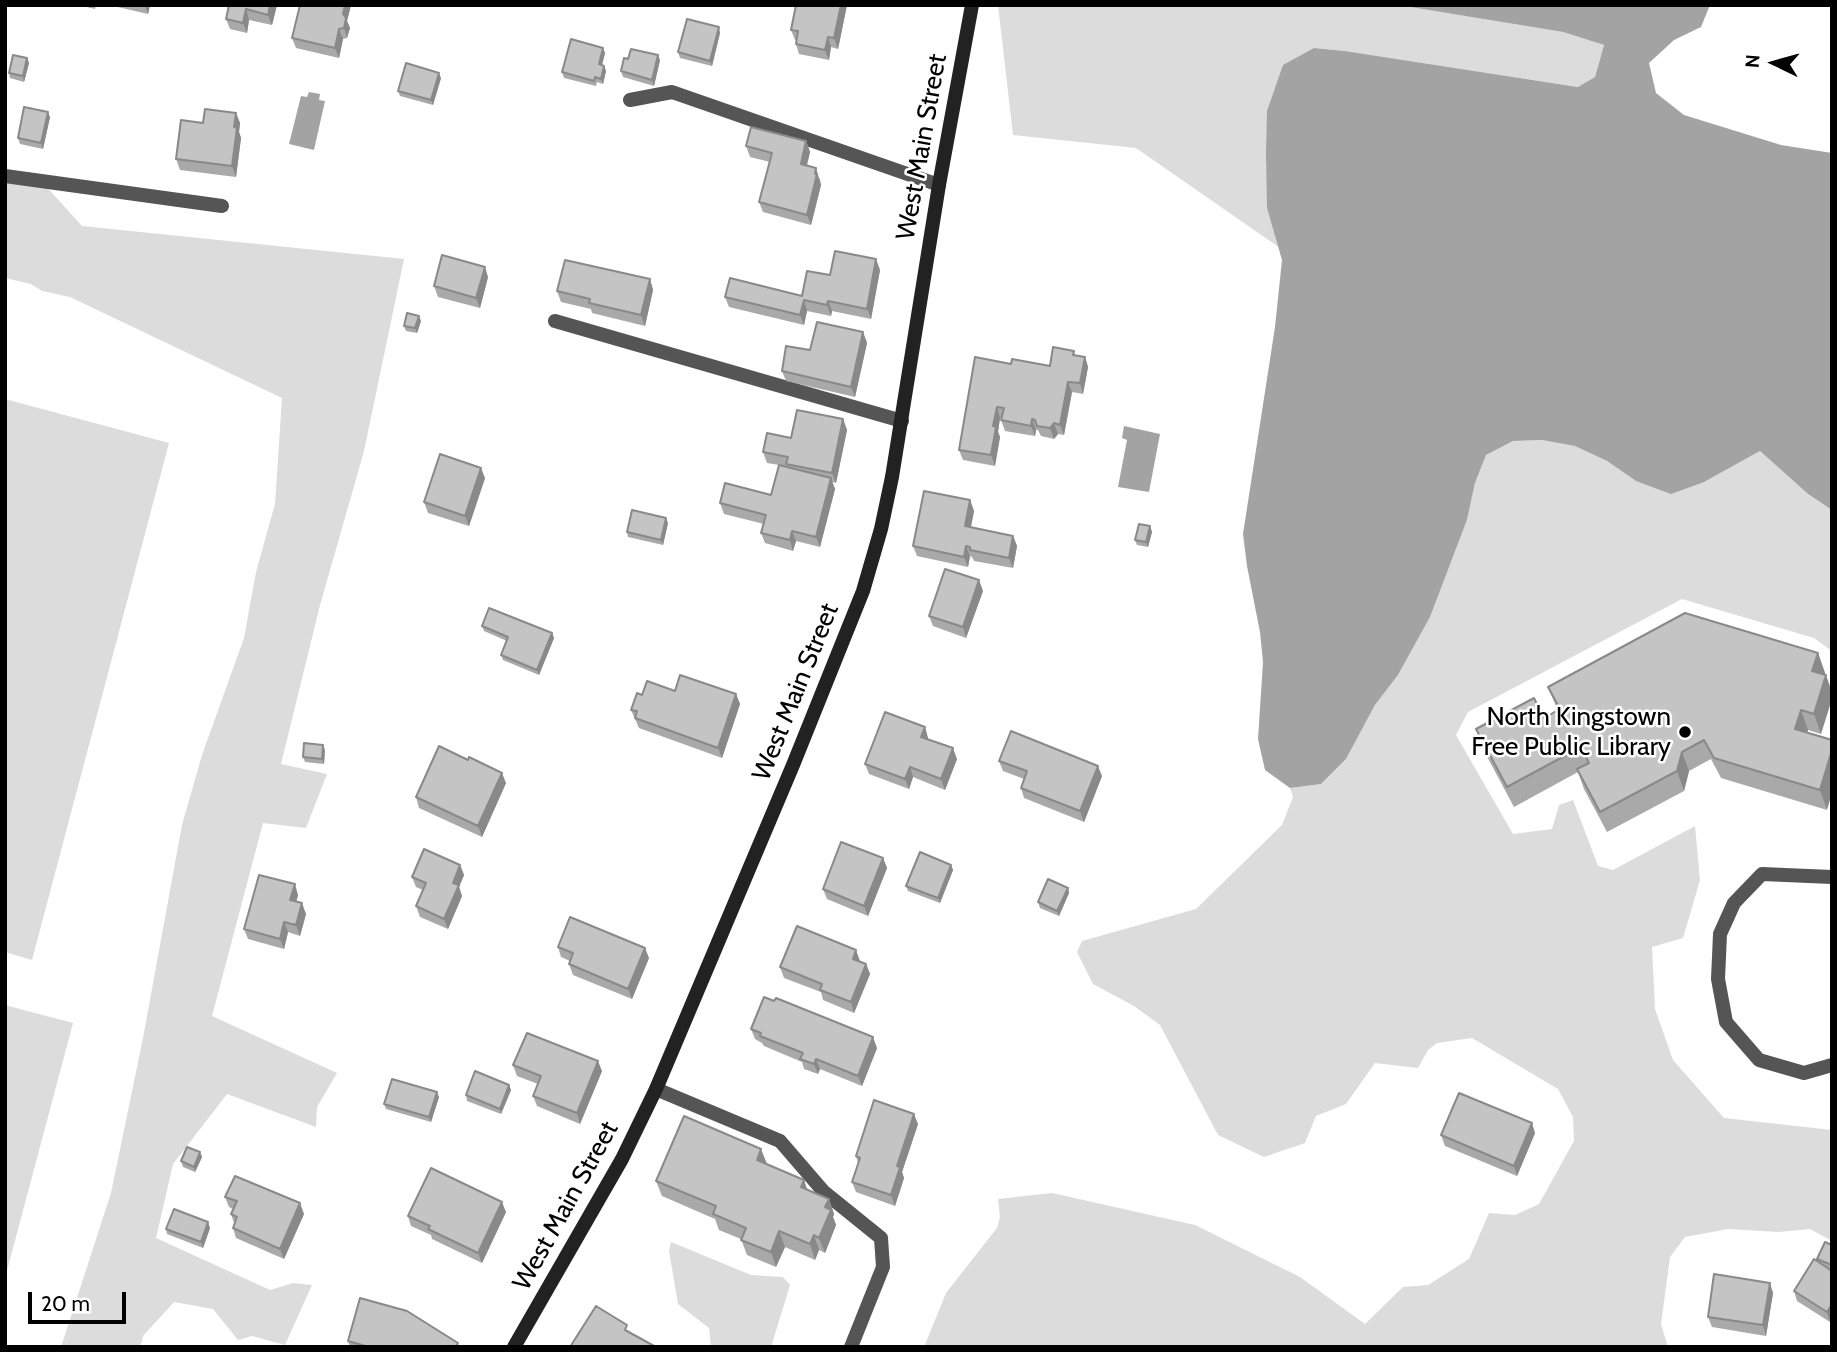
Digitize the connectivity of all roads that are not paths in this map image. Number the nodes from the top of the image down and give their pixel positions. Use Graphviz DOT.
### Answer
graph roads {
  1 [pos="972,5"];
  2 [pos="630,100"];
  3 [pos="5,176"];
  4 [pos="939,185"];
  5 [pos="222,206"];
  6 [pos="555,321"];
  7 [pos="902,421"];
  8 [pos="1832,877"];
  9 [pos="1832,1065"];
  10 [pos="656,1089"];
  11 [pos="514,1347"];
  12 [pos="851,1347"];
  1 -- 4 [label="main road, West Main Street"];
  2 -- 4 [label="street"];
  3 -- 5 [label="street"];
  4 -- 7 [label="main road, West Main Street"];
  6 -- 7 [label="street"];
  7 -- 10 [label="main road, West Main Street"];
  8 -- 9 [label="street"];
  10 -- 11 [label="main road, West Main Street"];
  10 -- 12 [label="street"];
}
